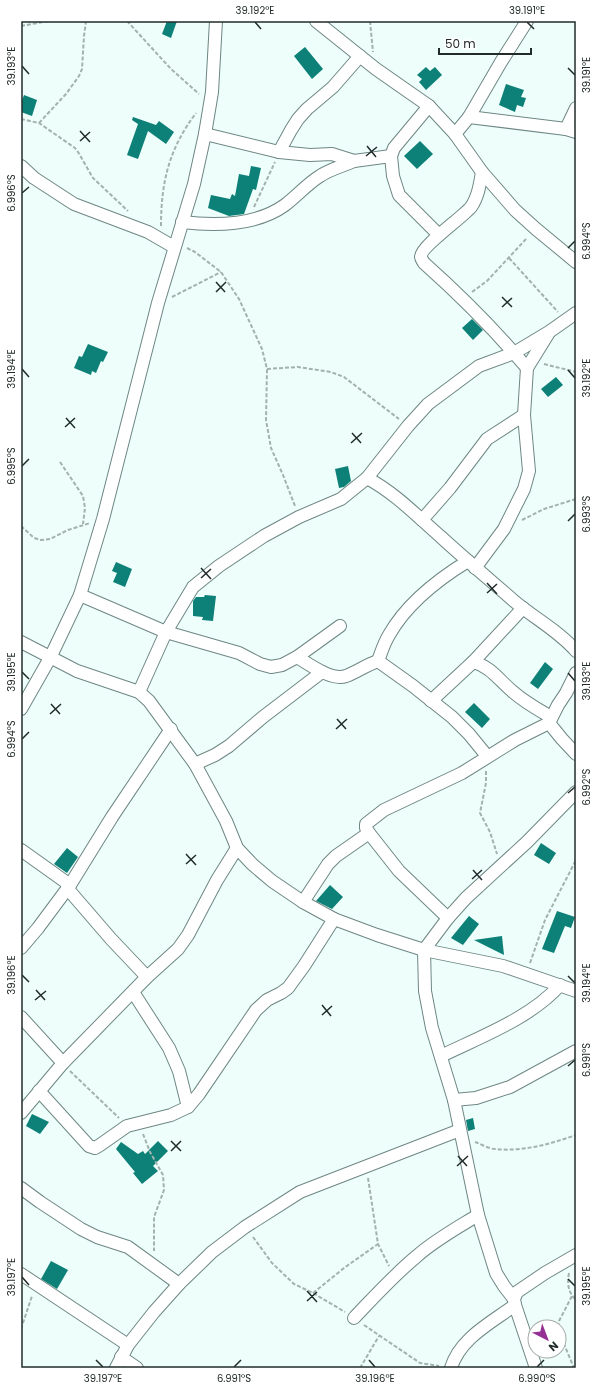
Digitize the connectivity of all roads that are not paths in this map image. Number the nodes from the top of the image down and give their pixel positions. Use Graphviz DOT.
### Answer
graph roads {
  1 [pos="216,21"];
  2 [pos="316,21"];
  3 [pos="526,21"];
  4 [pos="360,56"];
  5 [pos="429,106"];
  6 [pos="576,108"];
  7 [pos="469,117"];
  8 [pos="571,130"];
  9 [pos="205,134"];
  10 [pos="455,134"];
  11 [pos="280,152"];
  12 [pos="391,156"];
  13 [pos="354,161"];
  14 [pos="21,166"];
  15 [pos="482,172"];
  16 [pos="182,222"];
  17 [pos="439,235"];
  18 [pos="175,245"];
  19 [pos="576,262"];
  20 [pos="576,313"];
  21 [pos="549,332"];
  22 [pos="514,353"];
  23 [pos="529,364"];
  24 [pos="524,414"];
  25 [pos="367,478"];
  26 [pos="422,520"];
  27 [pos="472,565"];
  28 [pos="80,595"];
  29 [pos="523,608"];
  30 [pos="340,626"];
  31 [pos="166,632"];
  32 [pos="21,642"];
  33 [pos="576,651"];
  34 [pos="297,657"];
  35 [pos="50,658"];
  36 [pos="378,661"];
  37 [pos="473,662"];
  38 [pos="322,672"];
  39 [pos="576,673"];
  40 [pos="139,692"];
  41 [pos="571,695"];
  42 [pos="432,701"];
  43 [pos="21,709"];
  44 [pos="550,720"];
  45 [pos="170,729"];
  46 [pos="576,754"];
  47 [pos="487,756"];
  48 [pos="195,764"];
  49 [pos="576,792"];
  50 [pos="369,833"];
  51 [pos="237,848"];
  52 [pos="21,850"];
  53 [pos="69,886"];
  54 [pos="303,902"];
  55 [pos="448,918"];
  56 [pos="334,919"];
  57 [pos="21,948"];
  58 [pos="424,950"];
  59 [pos="148,978"];
  60 [pos="560,985"];
  61 [pos="576,991"];
  62 [pos="133,992"];
  63 [pos="21,1017"];
  64 [pos="576,1051"];
  65 [pos="441,1056"];
  66 [pos="62,1063"];
  67 [pos="39,1091"];
  68 [pos="454,1100"];
  69 [pos="188,1107"];
  70 [pos="21,1113"];
  71 [pos="460,1131"];
  72 [pos="21,1188"];
  73 [pos="478,1215"];
  74 [pos="574,1261"];
  75 [pos="21,1274"];
  76 [pos="179,1284"];
  77 [pos="515,1302"];
  78 [pos="354,1318"];
  79 [pos="128,1345"];
  80 [pos="119,1363"];
  81 [pos="532,1366"];
  82 [pos="137,1368"];
  83 [pos="451,1368"];
  1 -- 9 [label="street"];
  2 -- 4 [label="street"];
  3 -- 7 [label="street"];
  4 -- 5 [label="street"];
  4 -- 11 [label="street"];
  5 -- 10 [label="street"];
  5 -- 12 [label="street"];
  6 -- 8 [label="street"];
  7 -- 8 [label="street"];
  7 -- 10 [label="street"];
  9 -- 11 [label="street"];
  9 -- 16 [label="street"];
  10 -- 15 [label="street"];
  11 -- 13 [label="street"];
  12 -- 13 [label="street"];
  12 -- 17 [label="street"];
  13 -- 16 [label="street"];
  14 -- 18 [label="street"];
  15 -- 17 [label="street"];
  15 -- 19 [label="street"];
  16 -- 18 [label="street"];
  17 -- 22 [label="street"];
  18 -- 28 [label="street"];
  20 -- 21 [label="street"];
  21 -- 22 [label="street"];
  21 -- 23 [label="street"];
  22 -- 23 [label="street"];
  22 -- 25 [label="street"];
  23 -- 24 [label="street"];
  24 -- 26 [label="street"];
  24 -- 27 [label="street"];
  25 -- 26 [label="street"];
  25 -- 31 [label="street"];
  26 -- 27 [label="street"];
  27 -- 29 [label="street"];
  27 -- 36 [label="street"];
  28 -- 31 [label="street"];
  28 -- 35 [label="street"];
  29 -- 33 [label="street"];
  29 -- 37 [label="street"];
  30 -- 34 [label="street"];
  31 -- 34 [label="street"];
  31 -- 40 [label="street"];
  32 -- 35 [label="street"];
  34 -- 38 [label="street"];
  35 -- 40 [label="street"];
  35 -- 43 [label="street"];
  36 -- 38 [label="street"];
  36 -- 42 [label="street"];
  37 -- 42 [label="street"];
  37 -- 44 [label="street"];
  38 -- 48 [label="street"];
  39 -- 41 [label="street"];
  40 -- 45 [label="street"];
  41 -- 44 [label="street"];
  42 -- 47 [label="street"];
  44 -- 46 [label="street"];
  44 -- 47 [label="street"];
  45 -- 48 [label="street"];
  45 -- 53 [label="street"];
  47 -- 50 [label="street"];
  48 -- 51 [label="street"];
  49 -- 55 [label="street"];
  50 -- 54 [label="street"];
  50 -- 55 [label="street"];
  51 -- 54 [label="street"];
  51 -- 59 [label="street"];
  52 -- 53 [label="street"];
  53 -- 57 [label="street"];
  53 -- 59 [label="street"];
  54 -- 56 [label="street"];
  55 -- 58 [label="street"];
  56 -- 58 [label="street"];
  56 -- 69 [label="street"];
  58 -- 60 [label="street"];
  58 -- 65 [label="street"];
  59 -- 62 [label="street"];
  60 -- 61 [label="street"];
  60 -- 65 [label="street"];
  62 -- 66 [label="street"];
  62 -- 69 [label="street"];
  63 -- 66 [label="street"];
  64 -- 68 [label="street"];
  65 -- 68 [label="street"];
  66 -- 67 [label="street"];
  67 -- 69 [label="street"];
  67 -- 70 [label="street"];
  68 -- 71 [label="street"];
  71 -- 73 [label="street"];
  71 -- 76 [label="street"];
  72 -- 76 [label="street"];
  73 -- 77 [label="street"];
  73 -- 78 [label="street"];
  74 -- 77 [label="street"];
  75 -- 79 [label="street"];
  76 -- 79 [label="street"];
  77 -- 81 [label="street"];
  77 -- 83 [label="street"];
  79 -- 80 [label="street"];
  80 -- 82 [label="street"];
}
